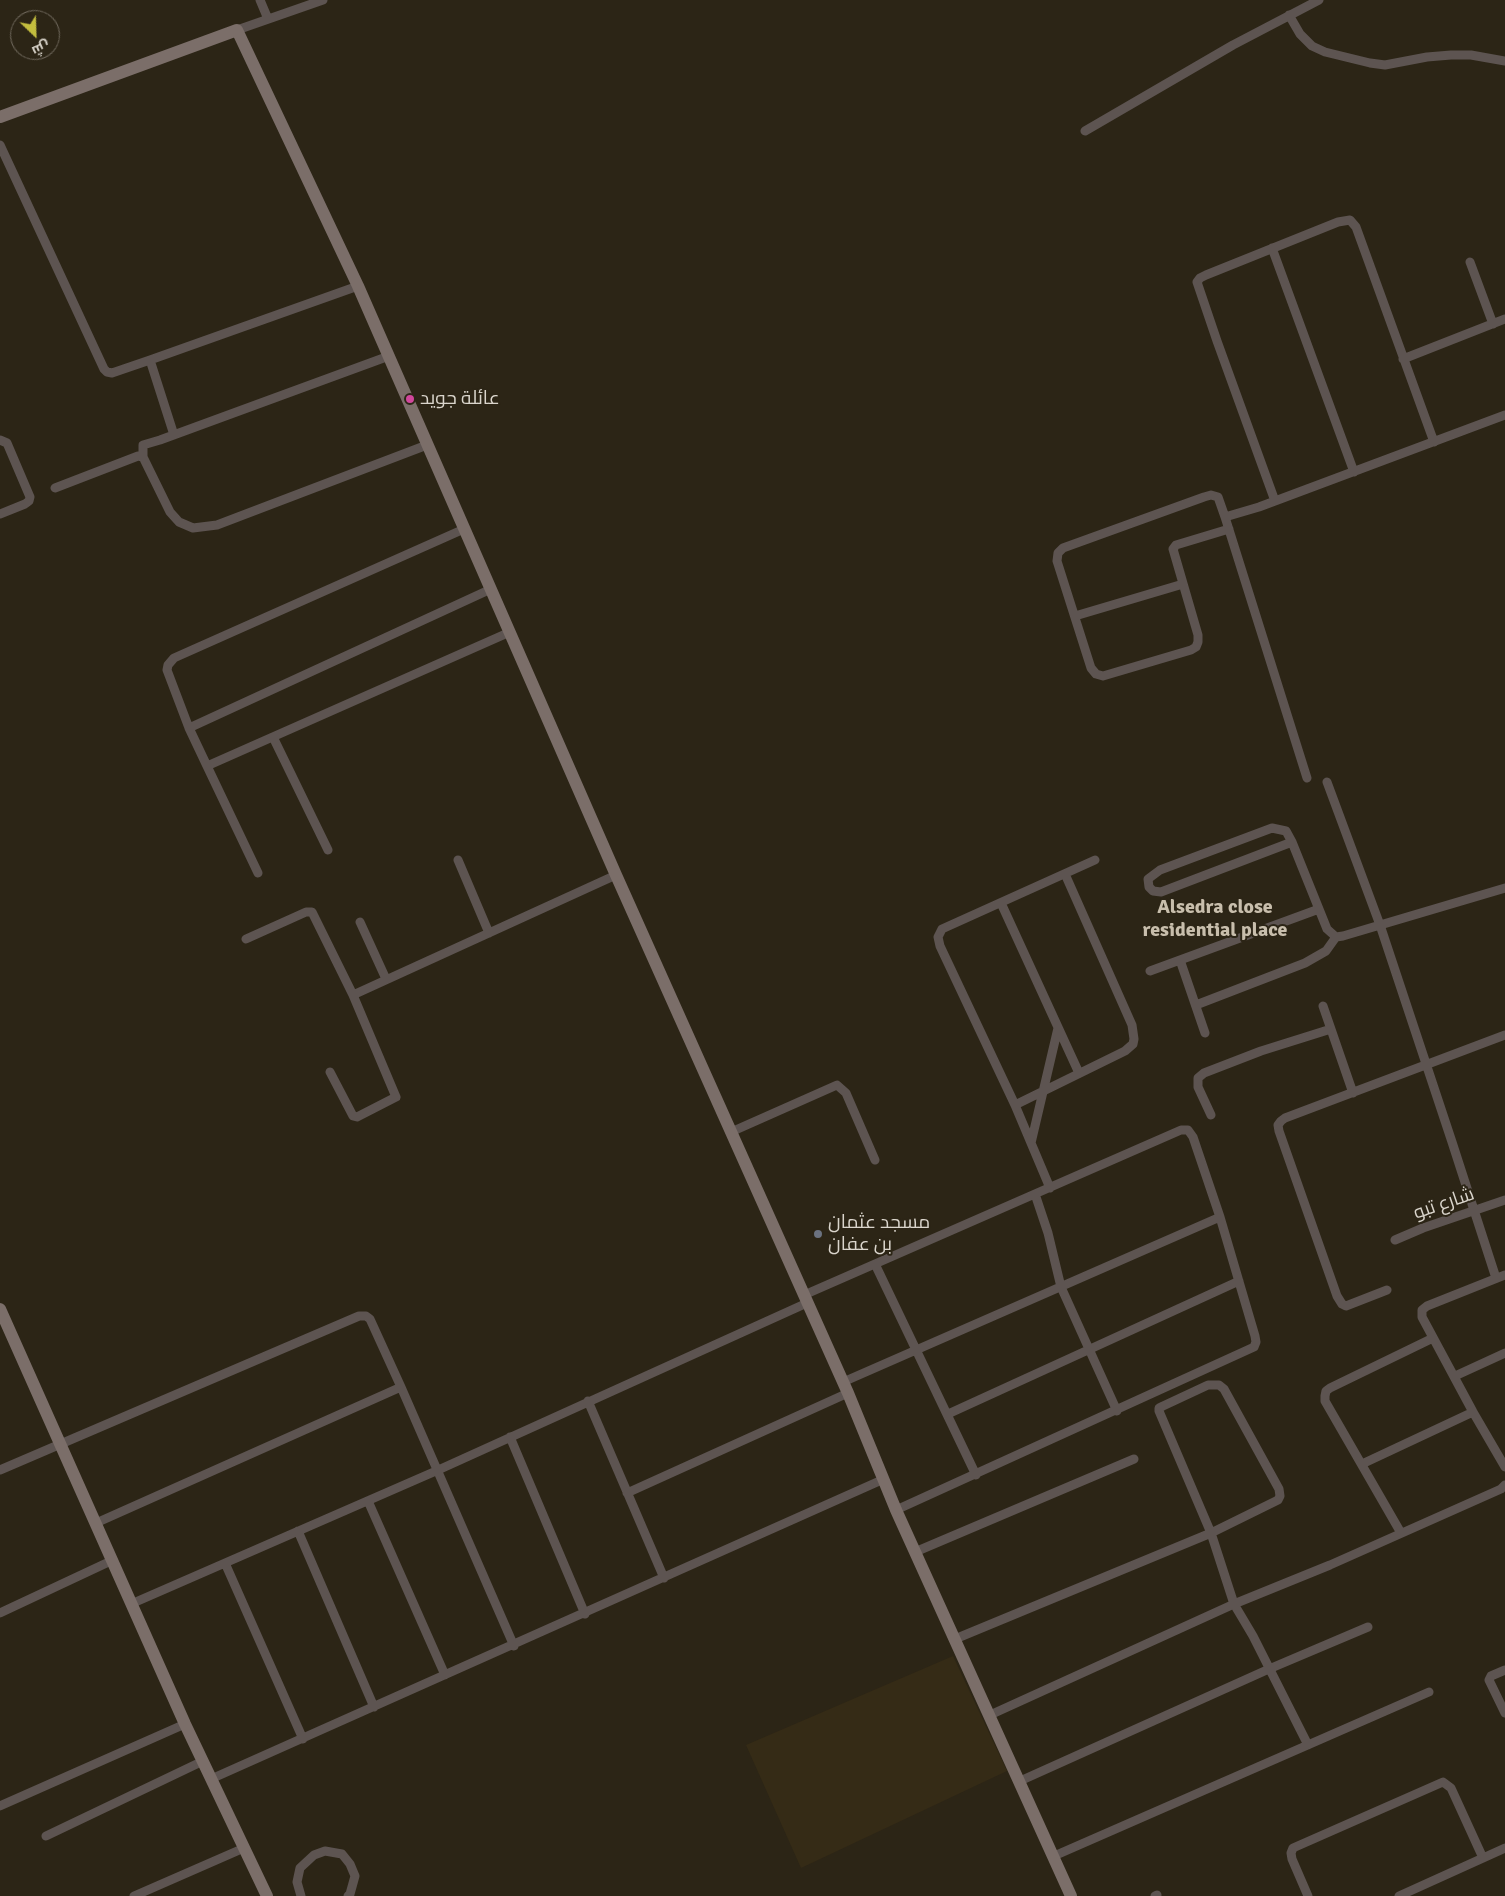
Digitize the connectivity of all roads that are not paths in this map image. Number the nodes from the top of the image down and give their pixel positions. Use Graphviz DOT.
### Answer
graph roads {
  1 [pos="260,0"];
  2 [pos="324,0"];
  3 [pos="1319,0"];
  4 [pos="1289,15"];
  5 [pos="268,19"];
  6 [pos="237,30"];
  7 [pos="1505,61"];
  8 [pos="0,117"];
  9 [pos="1085,131"];
  10 [pos="0,145"];
  11 [pos="1272,248"];
  12 [pos="1470,262"];
  13 [pos="358,286"];
  14 [pos="1505,319"];
  15 [pos="1493,324"];
  16 [pos="388,356"];
  17 [pos="1403,359"];
  18 [pos="150,360"];
  19 [pos="1505,415"];
  20 [pos="174,435"];
  21 [pos="0,440"];
  22 [pos="1434,442"];
  23 [pos="428,445"];
  24 [pos="143,456"];
  25 [pos="1354,472"];
  26 [pos="55,488"];
  27 [pos="1275,501"];
  28 [pos="0,514"];
  29 [pos="1226,517"];
  30 [pos="464,529"];
  31 [pos="1229,529"];
  32 [pos="1182,584"];
  33 [pos="491,590"];
  34 [pos="1075,616"];
  35 [pos="510,632"];
  36 [pos="189,728"];
  37 [pos="273,737"];
  38 [pos="207,766"];
  39 [pos="1307,778"];
  40 [pos="1327,782"];
  41 [pos="1292,842"];
  42 [pos="328,850"];
  43 [pos="458,860"];
  44 [pos="1096,860"];
  45 [pos="258,873"];
  46 [pos="1065,874"];
  47 [pos="616,876"];
  48 [pos="1505,888"];
  49 [pos="1001,903"];
  50 [pos="1319,909"];
  51 [pos="360,922"];
  52 [pos="1380,925"];
  53 [pos="489,933"];
  54 [pos="1336,937"];
  55 [pos="246,939"];
  56 [pos="1180,960"];
  57 [pos="1150,971"];
  58 [pos="386,979"];
  59 [pos="352,995"];
  60 [pos="1196,1005"];
  61 [pos="1323,1006"];
  62 [pos="1058,1028"];
  63 [pos="1331,1029"];
  64 [pos="1205,1033"];
  65 [pos="1505,1035"];
  66 [pos="1427,1066"];
  67 [pos="330,1072"];
  68 [pos="1078,1073"];
  69 [pos="1043,1091"];
  70 [pos="1353,1093"];
  71 [pos="1015,1105"];
  72 [pos="1211,1115"];
  73 [pos="731,1132"];
  74 [pos="1031,1143"];
  75 [pos="876,1160"];
  76 [pos="1050,1188"];
  77 [pos="1035,1194"];
  78 [pos="1505,1200"];
  79 [pos="1475,1211"];
  80 [pos="1220,1217"];
  81 [pos="1395,1240"];
  82 [pos="875,1264"];
  83 [pos="1505,1275"];
  84 [pos="1496,1278"];
  85 [pos="1239,1281"];
  86 [pos="1061,1287"];
  87 [pos="1387,1290"];
  88 [pos="806,1299"];
  89 [pos="0,1309"];
  90 [pos="1433,1338"];
  91 [pos="1089,1350"];
  92 [pos="918,1351"];
  93 [pos="1505,1353"];
  94 [pos="1454,1376"];
  95 [pos="401,1387"];
  96 [pos="845,1387"];
  97 [pos="588,1401"];
  98 [pos="1117,1411"];
  99 [pos="1473,1412"];
  100 [pos="948,1414"];
  101 [pos="510,1437"];
  102 [pos="61,1445"];
  103 [pos="1134,1460"];
  104 [pos="1362,1464"];
  105 [pos="1505,1467"];
  106 [pos="0,1470"];
  107 [pos="436,1471"];
  108 [pos="976,1475"];
  109 [pos="884,1479"];
  110 [pos="1505,1485"];
  111 [pos="627,1493"];
  112 [pos="368,1501"];
  113 [pos="896,1510"];
  114 [pos="96,1523"];
  115 [pos="298,1531"];
  116 [pos="1211,1533"];
  117 [pos="1401,1533"];
  118 [pos="915,1552"];
  119 [pos="113,1560"];
  120 [pos="225,1563"];
  121 [pos="664,1578"];
  122 [pos="131,1604"];
  123 [pos="1234,1604"];
  124 [pos="0,1613"];
  125 [pos="585,1614"];
  126 [pos="1368,1628"];
  127 [pos="955,1639"];
  128 [pos="514,1646"];
  129 [pos="1269,1668"];
  130 [pos="1505,1670"];
  131 [pos="445,1675"];
  132 [pos="1429,1692"];
  133 [pos="374,1707"];
  134 [pos="1505,1713"];
  135 [pos="990,1715"];
  136 [pos="185,1724"];
  137 [pos="303,1738"];
  138 [pos="1308,1745"];
  139 [pos="203,1761"];
  140 [pos="211,1779"];
  141 [pos="1020,1781"];
  142 [pos="0,1806"];
  143 [pos="46,1836"];
  144 [pos="244,1848"];
  145 [pos="1505,1848"];
  146 [pos="1054,1856"];
  147 [pos="1483,1858"];
  148 [pos="134,1896"];
  149 [pos="267,1896"];
  150 [pos="302,1896"];
  151 [pos="348,1896"];
  152 [pos="1071,1896"];
  153 [pos="1308,1896"];
  154 [pos="1399,1896"];
  1 -- 5 [label="street"];
  2 -- 5 [label="street"];
  3 -- 4 [label="street"];
  4 -- 7 [label="street"];
  4 -- 9 [label="street"];
  5 -- 6 [label="street"];
  6 -- 8 [label="street"];
  6 -- 13 [label="street"];
  10 -- 18 [label="street"];
  11 -- 17 [label="street"];
  11 -- 25 [label="street"];
  11 -- 27 [label="street"];
  12 -- 15 [label="street"];
  13 -- 16 [label="street"];
  13 -- 18 [label="street"];
  14 -- 15 [label="street"];
  15 -- 17 [label="street"];
  16 -- 20 [label="street"];
  16 -- 23 [label="street"];
  17 -- 22 [label="street"];
  18 -- 20 [label="street"];
  19 -- 22 [label="street"];
  20 -- 24 [label="street"];
  21 -- 28 [label="street"];
  22 -- 25 [label="street"];
  23 -- 24 [label="street"];
  23 -- 30 [label="street"];
  24 -- 26 [label="street"];
  25 -- 27 [label="street"];
  27 -- 29 [label="street"];
  29 -- 31 [label="street"];
  29 -- 34 [label="street"];
  30 -- 33 [label="street"];
  30 -- 36 [label="street"];
  31 -- 32 [label="street"];
  31 -- 39 [label="street"];
  32 -- 34 [label="street"];
  32 -- 34 [label="street"];
  33 -- 35 [label="street"];
  33 -- 36 [label="street"];
  35 -- 37 [label="street"];
  35 -- 47 [label="street"];
  36 -- 38 [label="street"];
  37 -- 38 [label="street"];
  37 -- 42 [label="street"];
  38 -- 45 [label="street"];
  40 -- 52 [label="street"];
  41 -- 41 [label="street"];
  41 -- 50 [label="street"];
  43 -- 53 [label="street"];
  44 -- 46 [label="street"];
  46 -- 49 [label="street"];
  46 -- 68 [label="street"];
  47 -- 53 [label="street"];
  47 -- 73 [label="street"];
  48 -- 52 [label="street"];
  49 -- 62 [label="street"];
  49 -- 71 [label="street"];
  50 -- 54 [label="street"];
  50 -- 56 [label="street"];
  51 -- 58 [label="street"];
  52 -- 54 [label="street"];
  52 -- 66 [label="street"];
  53 -- 58 [label="street"];
  54 -- 60 [label="street"];
  55 -- 59 [label="street"];
  56 -- 57 [label="street"];
  56 -- 60 [label="street"];
  58 -- 59 [label="street"];
  59 -- 67 [label="street"];
  60 -- 64 [label="street"];
  61 -- 63 [label="street"];
  62 -- 68 [label="street"];
  62 -- 69 [label="street"];
  63 -- 70 [label="street"];
  63 -- 72 [label="street"];
  65 -- 66 [label="street"];
  66 -- 70 [label="street"];
  66 -- 79 [label="street"];
  68 -- 69 [label="street"];
  69 -- 71 [label="street"];
  69 -- 74 [label="street"];
  70 -- 87 [label="street"];
  71 -- 74 [label="street"];
  73 -- 75 [label="street"];
  73 -- 88 [label="street"];
  74 -- 76 [label="street"];
  76 -- 77 [label="street"];
  76 -- 80 [label="street"];
  77 -- 82 [label="street"];
  77 -- 86 [label="street"];
  78 -- 79 [label="street, شارع تبو"];
  79 -- 81 [label="street, شارع تبو"];
  79 -- 84 [label="street"];
  80 -- 85 [label="street"];
  80 -- 86 [label="street"];
  82 -- 88 [label="street"];
  82 -- 92 [label="street"];
  83 -- 84 [label="street"];
  84 -- 90 [label="street"];
  85 -- 91 [label="street"];
  85 -- 98 [label="street"];
  86 -- 91 [label="street"];
  86 -- 92 [label="street"];
  88 -- 96 [label="street"];
  88 -- 97 [label="street"];
  89 -- 102 [label="street"];
  90 -- 94 [label="street"];
  90 -- 104 [label="street"];
  91 -- 98 [label="street"];
  91 -- 100 [label="street"];
  92 -- 96 [label="street"];
  92 -- 100 [label="street"];
  93 -- 94 [label="street"];
  94 -- 99 [label="street"];
  95 -- 102 [label="street"];
  95 -- 107 [label="street"];
  95 -- 114 [label="street"];
  96 -- 109 [label="street"];
  96 -- 111 [label="street"];
  97 -- 101 [label="street"];
  97 -- 111 [label="street"];
  98 -- 108 [label="street"];
  99 -- 104 [label="street"];
  99 -- 105 [label="street"];
  100 -- 108 [label="street"];
  101 -- 107 [label="street"];
  101 -- 125 [label="street"];
  102 -- 106 [label="street"];
  102 -- 114 [label="street"];
  103 -- 118 [label="street"];
  104 -- 117 [label="street"];
  107 -- 112 [label="street"];
  107 -- 128 [label="street"];
  108 -- 113 [label="street"];
  109 -- 113 [label="street"];
  109 -- 121 [label="street"];
  110 -- 117 [label="street"];
  111 -- 121 [label="street"];
  112 -- 115 [label="street"];
  112 -- 131 [label="street"];
  113 -- 118 [label="street"];
  114 -- 119 [label="street"];
  115 -- 120 [label="street"];
  115 -- 133 [label="street"];
  116 -- 116 [label="street"];
  116 -- 123 [label="street"];
  116 -- 127 [label="street"];
  117 -- 123 [label="street"];
  118 -- 127 [label="street"];
  119 -- 122 [label="street"];
  119 -- 124 [label="street"];
  120 -- 122 [label="street"];
  120 -- 137 [label="street"];
  121 -- 125 [label="street"];
  122 -- 136 [label="street"];
  123 -- 129 [label="street"];
  123 -- 135 [label="street"];
  125 -- 128 [label="street"];
  126 -- 129 [label="street"];
  127 -- 135 [label="street"];
  128 -- 131 [label="street"];
  129 -- 138 [label="street"];
  129 -- 141 [label="street"];
  130 -- 134 [label="street"];
  131 -- 133 [label="street"];
  132 -- 138 [label="street"];
  133 -- 137 [label="street"];
  135 -- 141 [label="street"];
  136 -- 139 [label="street"];
  136 -- 142 [label="street"];
  137 -- 140 [label="street"];
  138 -- 146 [label="street"];
  139 -- 140 [label="street"];
  139 -- 143 [label="street"];
  140 -- 144 [label="street"];
  141 -- 146 [label="street"];
  144 -- 148 [label="street"];
  144 -- 149 [label="street"];
  145 -- 147 [label="street"];
  146 -- 152 [label="street"];
  147 -- 153 [label="street"];
  147 -- 154 [label="street"];
  150 -- 151 [label="street"];
}
